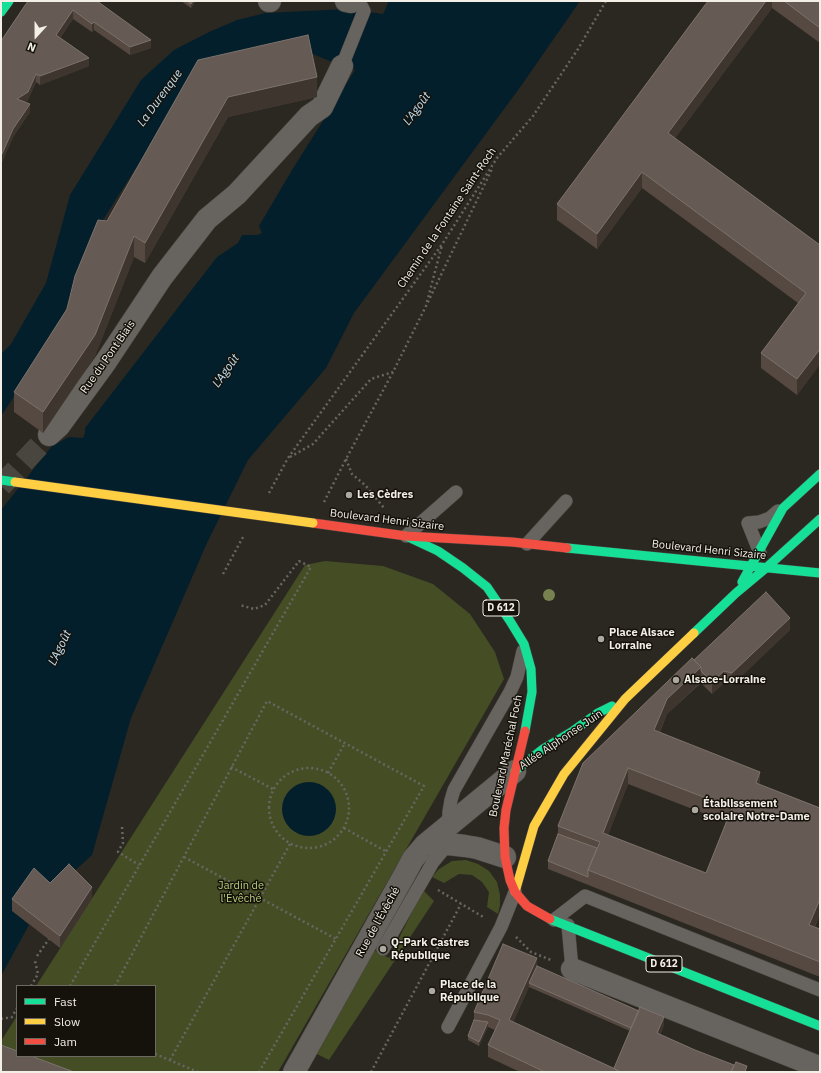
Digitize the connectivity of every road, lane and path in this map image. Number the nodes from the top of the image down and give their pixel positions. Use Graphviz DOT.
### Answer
graph roads {
  1 [pos="9,1"];
  2 [pos="606,1"];
  3 [pos="353,5"];
  4 [pos="1,12"];
  5 [pos="342,66"];
  6 [pos="497,158"];
  7 [pos="443,242"];
  8 [pos="425,308"];
  9 [pos="393,372"];
  10 [pos="49,435"];
  11 [pos="288,458"];
  12 [pos="346,459"];
  13 [pos="820,474"];
  14 [pos="1,480"];
  15 [pos="274,484"];
  16 [pos="456,492"];
  17 [pos="566,501"];
  18 [pos="783,508"];
  19 [pos="820,518"];
  20 [pos="313,523"];
  21 [pos="406,536"];
  22 [pos="527,544"];
  23 [pos="238,545"];
  24 [pos="759,551"];
  25 [pos="751,566"];
  26 [pos="766,568"];
  27 [pos="820,573"];
  28 [pos="223,574"];
  29 [pos="736,593"];
  30 [pos="240,605"];
  31 [pos="524,644"];
  32 [pos="625,699"];
  33 [pos="345,743"];
  34 [pos="231,767"];
  35 [pos="515,771"];
  36 [pos="328,773"];
  37 [pos="273,789"];
  38 [pos="122,827"];
  39 [pos="344,828"];
  40 [pos="448,835"];
  41 [pos="290,844"];
  42 [pos="387,852"];
  43 [pos="505,856"];
  44 [pos="184,857"];
  45 [pos="139,866"];
  46 [pos="434,888"];
  47 [pos="515,892"];
  48 [pos="260,898"];
  49 [pos="461,904"];
  50 [pos="488,919"];
  51 [pos="554,920"];
  52 [pos="568,926"];
  53 [pos="513,934"];
  54 [pos="336,939"];
  55 [pos="48,940"];
  56 [pos="383,949"];
  57 [pos="38,956"];
  58 [pos="35,960"];
  59 [pos="572,969"];
  60 [pos="32,985"];
  61 [pos="71,985"];
  62 [pos="117,985"];
  63 [pos="820,990"];
  64 [pos="16,1010"];
  65 [pos="1,1019"];
  66 [pos="820,1026"];
  67 [pos="448,1027"];
  68 [pos="156,1054"];
  69 [pos="170,1060"];
  70 [pos="198,1072"];
  71 [pos="260,1072"];
  72 [pos="294,1072"];
  73 [pos="371,1072"];
  74 [pos="820,1072"];
  1 -- 4 [label="main road"];
  2 -- 6 [label="path, Chemin de la Fontaine Saint-Roch"];
  3 -- 5 [label="lane"];
  5 -- 10 [label="street, Rue du Pont Biais"];
  6 -- 7 [label="path, Chemin de la Fontaine Saint-Roch"];
  6 -- 8 [label="path"];
  7 -- 8 [label="path"];
  7 -- 11 [label="path, Chemin de la Fontaine Saint-Roch"];
  8 -- 9 [label="path"];
  9 -- 11 [label="path"];
  9 -- 12 [label="path"];
  11 -- 15 [label="path, Chemin de la Fontaine Saint-Roch"];
  12 -- 20 [label="path"];
  12 -- 21 [label="path"];
  13 -- 18 [label="main road, Allée Alphonse Juin"];
  14 -- 20 [label="main road, Boulevard Henri Sizaire, bridge"];
  16 -- 21 [label="lane"];
  17 -- 22 [label="lane"];
  18 -- 24 [label="main road, Allée Alphonse Juin"];
  18 -- 24 [label="lane"];
  19 -- 26 [label="main road, Allée Alphonse Juin"];
  20 -- 21 [label="main road, Boulevard Henri Sizaire"];
  21 -- 22 [label="main road, Boulevard Henri Sizaire"];
  21 -- 31 [label="main road, Boulevard Maréchal Foch / D 612"];
  22 -- 25 [label="main road, Boulevard Henri Sizaire"];
  23 -- 28 [label="path"];
  24 -- 25 [label="main road, Allée Alphonse Juin"];
  24 -- 26 [label="lane"];
  25 -- 26 [label="main road, Boulevard Henri Sizaire"];
  25 -- 29 [label="main road, Allée Alphonse Juin"];
  26 -- 27 [label="main road, Boulevard Henri Sizaire"];
  26 -- 29 [label="main road, Allée Alphonse Juin"];
  29 -- 32 [label="main road, Allée Alphonse Juin"];
  30 -- 45 [label="path"];
  31 -- 35 [label="main road, Boulevard Maréchal Foch / D 612"];
  31 -- 40 [label="lane"];
  32 -- 35 [label="main road, Allée Alphonse Juin"];
  32 -- 47 [label="main road, Allée Alphonse Juin"];
  33 -- 34 [label="path"];
  33 -- 36 [label="path"];
  33 -- 42 [label="path"];
  34 -- 37 [label="path"];
  34 -- 44 [label="path"];
  35 -- 40 [label="street, Allée Alphonse Juin"];
  35 -- 43 [label="main road, Boulevard Maréchal Foch / D 612"];
  36 -- 37 [label="path"];
  36 -- 39 [label="path"];
  37 -- 41 [label="path"];
  38 -- 45 [label="path"];
  39 -- 41 [label="path"];
  39 -- 42 [label="path"];
  40 -- 43 [label="street, Rue de l'Évêché"];
  40 -- 56 [label="lane"];
  40 -- 72 [label="street, Rue de l'Évêché"];
  41 -- 48 [label="path"];
  42 -- 54 [label="path"];
  43 -- 47 [label="main road, Boulevard Maréchal Foch / D 612"];
  44 -- 48 [label="path"];
  44 -- 62 [label="path"];
  45 -- 61 [label="path"];
  46 -- 49 [label="path"];
  47 -- 51 [label="main road, Boulevard Maréchal Foch / D 612"];
  47 -- 67 [label="lane"];
  48 -- 54 [label="path"];
  48 -- 69 [label="path"];
  49 -- 50 [label="path"];
  49 -- 73 [label="path"];
  51 -- 52 [label="main road, Boulevard Maréchal Foch / D 612"];
  51 -- 63 [label="lane"];
  52 -- 59 [label="lane"];
  52 -- 66 [label="main road, Boulevard Maréchal Foch / D 612"];
  53 -- 59 [label="path"];
  54 -- 71 [label="path"];
  55 -- 57 [label="path"];
  58 -- 60 [label="path"];
  59 -- 74 [label="street"];
  64 -- 65 [label="path"];
  68 -- 69 [label="path"];
  69 -- 70 [label="path"];
}
